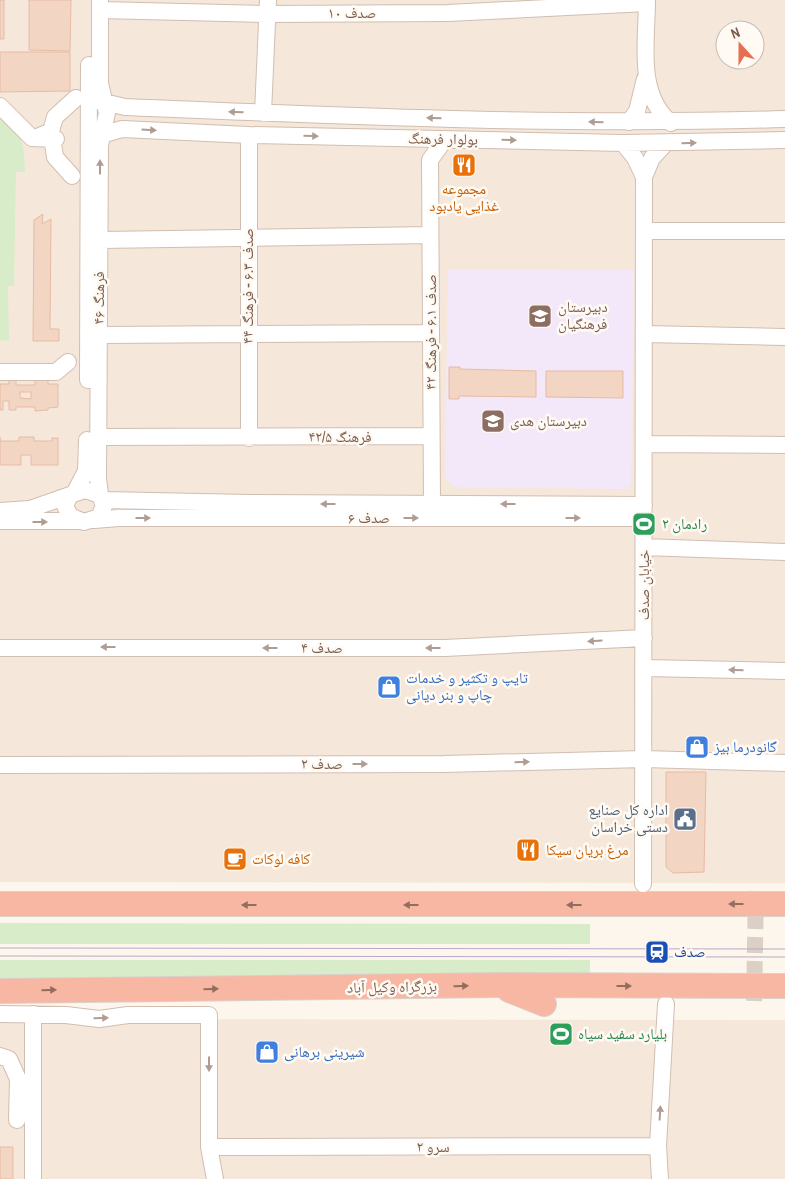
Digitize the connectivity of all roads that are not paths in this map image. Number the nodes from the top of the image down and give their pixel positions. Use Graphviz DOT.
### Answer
graph roads {
  1 [pos="647,2"];
  2 [pos="96,3"];
  3 [pos="268,7"];
  4 [pos="646,74"];
  5 [pos="90,100"];
  6 [pos="0,106"];
  7 [pos="124,107"];
  8 [pos="263,113"];
  9 [pos="785,119"];
  10 [pos="536,121"];
  11 [pos="629,122"];
  12 [pos="671,123"];
  13 [pos="122,129"];
  14 [pos="101,135"];
  15 [pos="249,135"];
  16 [pos="32,138"];
  17 [pos="412,138"];
  18 [pos="445,139"];
  19 [pos="785,140"];
  20 [pos="535,141"];
  21 [pos="623,143"];
  22 [pos="666,143"];
  23 [pos="430,160"];
  24 [pos="72,176"];
  25 [pos="644,177"];
  26 [pos="785,230"];
  27 [pos="645,231"];
  28 [pos="430,235"];
  29 [pos="248,236"];
  30 [pos="100,240"];
  31 [pos="431,333"];
  32 [pos="248,334"];
  33 [pos="645,334"];
  34 [pos="99,335"];
  35 [pos="785,337"];
  36 [pos="68,362"];
  37 [pos="0,372"];
  38 [pos="431,436"];
  39 [pos="99,438"];
  40 [pos="249,438"];
  41 [pos="644,444"];
  42 [pos="785,445"];
  43 [pos="72,493"];
  44 [pos="101,498"];
  45 [pos="432,504"];
  46 [pos="0,511"];
  47 [pos="303,511"];
  48 [pos="644,512"];
  49 [pos="87,521"];
  50 [pos="0,522"];
  51 [pos="644,547"];
  52 [pos="785,552"];
  53 [pos="644,638"];
  54 [pos="0,648"];
  55 [pos="644,668"];
  56 [pos="785,671"];
  57 [pos="644,759"];
  58 [pos="785,763"];
  59 [pos="0,765"];
  60 [pos="643,879"];
  61 [pos="294,886"];
  62 [pos="0,904"];
  63 [pos="785,904"];
  64 [pos="316,905"];
  65 [pos="498,985"];
  66 [pos="728,986"];
  67 [pos="785,986"];
  68 [pos="0,991"];
  69 [pos="544,1004"];
  70 [pos="677,1004"];
  71 [pos="0,1014"];
  72 [pos="33,1014"];
  73 [pos="0,1056"];
  74 [pos="17,1120"];
  75 [pos="658,1146"];
  76 [pos="209,1147"];
  77 [pos="32,1179"];
  78 [pos="215,1179"];
  79 [pos="660,1179"];
  1 -- 3 [label="street, صدف ۱۰"];
  1 -- 4 [label="street"];
  2 -- 3 [label="street, صدف ۱۰"];
  2 -- 5 [label="street"];
  3 -- 8 [label="street"];
  4 -- 11 [label="street"];
  4 -- 12 [label="street"];
  5 -- 7 [label="street, بولوار فرهنگ"];
  5 -- 14 [label="street, فرهنگ ۴۶"];
  5 -- 16 [label="street"];
  5 -- 43 [label="street, فرهنگ ۴۶"];
  6 -- 16 [label="street"];
  8 -- 7 [label="street, بولوار فرهنگ, one-way"];
  7 -- 13 [label="street"];
  10 -- 8 [label="street, بولوار فرهنگ, one-way"];
  9 -- 12 [label="street, بولوار فرهنگ"];
  11 -- 10 [label="street, بولوار فرهنگ, one-way"];
  10 -- 20 [label="street"];
  11 -- 12 [label="street, بولوار فرهنگ"];
  13 -- 14 [label="street, بولوار فرهنگ"];
  13 -- 15 [label="street, بولوار فرهنگ, one-way"];
  30 -- 14 [label="street, فرهنگ ۴۶, one-way"];
  15 -- 17 [label="street, بولوار فرهنگ, one-way"];
  15 -- 29 [label="street, صدف ۶.۳ - فرهنگ ۴۴"];
  16 -- 24 [label="street"];
  17 -- 18 [label="street, بولوار فرهنگ"];
  17 -- 23 [label="street"];
  18 -- 20 [label="street, بولوار فرهنگ, one-way"];
  18 -- 23 [label="street"];
  22 -- 19 [label="street, بولوار فرهنگ, one-way"];
  20 -- 21 [label="street, بولوار فرهنگ"];
  21 -- 22 [label="street, بولوار فرهنگ"];
  21 -- 25 [label="street"];
  22 -- 25 [label="street"];
  23 -- 28 [label="street, صدف ۶.۱ - فرهنگ ۴۲"];
  25 -- 27 [label="street, خیابان صدف"];
  26 -- 27 [label="street"];
  27 -- 33 [label="street, خیابان صدف"];
  28 -- 29 [label="street"];
  28 -- 31 [label="street, صدف ۶.۱ - فرهنگ ۴۲"];
  29 -- 30 [label="street"];
  29 -- 32 [label="street, صدف ۶.۳ - فرهنگ ۴۴"];
  30 -- 34 [label="street, فرهنگ ۴۶"];
  31 -- 32 [label="street"];
  31 -- 38 [label="street, صدف ۶.۱ - فرهنگ ۴۲"];
  32 -- 34 [label="street"];
  32 -- 40 [label="street, صدف ۶.۳ - فرهنگ ۴۴"];
  33 -- 35 [label="street"];
  33 -- 41 [label="street, خیابان صدف"];
  34 -- 39 [label="street, فرهنگ ۴۶"];
  36 -- 37 [label="street"];
  38 -- 40 [label="street, فرهنگ ۴۲/۵"];
  38 -- 45 [label="street, صدف ۶.۱ - فرهنگ ۴۲"];
  39 -- 40 [label="street, فرهنگ ۴۲/۵"];
  39 -- 44 [label="street, فرهنگ ۴۶"];
  41 -- 42 [label="street"];
  41 -- 48 [label="street, خیابان صدف"];
  43 -- 44 [label="street"];
  43 -- 46 [label="street"];
  43 -- 49 [label="street"];
  44 -- 47 [label="street, صدف ۶"];
  44 -- 49 [label="street"];
  45 -- 47 [label="street, صدف ۶, one-way"];
  48 -- 45 [label="street, صدف ۶, one-way"];
  47 -- 48 [label="street, صدف ۶, one-way"];
  49 -- 47 [label="street, صدف ۶, one-way"];
  48 -- 51 [label="street, خیابان صدف"];
  50 -- 49 [label="street, صدف ۶, one-way"];
  51 -- 52 [label="street"];
  51 -- 53 [label="street, خیابان صدف"];
  53 -- 54 [label="street, صدف ۴, one-way"];
  53 -- 55 [label="street, خیابان صدف"];
  56 -- 55 [label="street, one-way"];
  55 -- 57 [label="street, خیابان صدف"];
  57 -- 58 [label="street, صدف ۲"];
  59 -- 57 [label="street, صدف ۲, one-way"];
  57 -- 60 [label="street, خیابان صدف"];
  61 -- 64 [label="highway"];
  64 -- 62 [label="highway, one-way"];
  63 -- 64 [label="highway, one-way"];
  65 -- 66 [label="highway, بزرگراه وکیل آباد, one-way"];
  68 -- 65 [label="highway, بزرگراه وکیل آباد, one-way"];
  65 -- 69 [label="highway"];
  66 -- 67 [label="highway, بزرگراه وکیل آباد"];
  66 -- 70 [label="highway"];
  75 -- 70 [label="street, one-way"];
  71 -- 72 [label="street"];
  72 -- 76 [label="street, one-way"];
  72 -- 77 [label="street"];
  73 -- 74 [label="street"];
  75 -- 76 [label="street, سرو ۲"];
  75 -- 79 [label="street"];
  76 -- 78 [label="street"];
}
